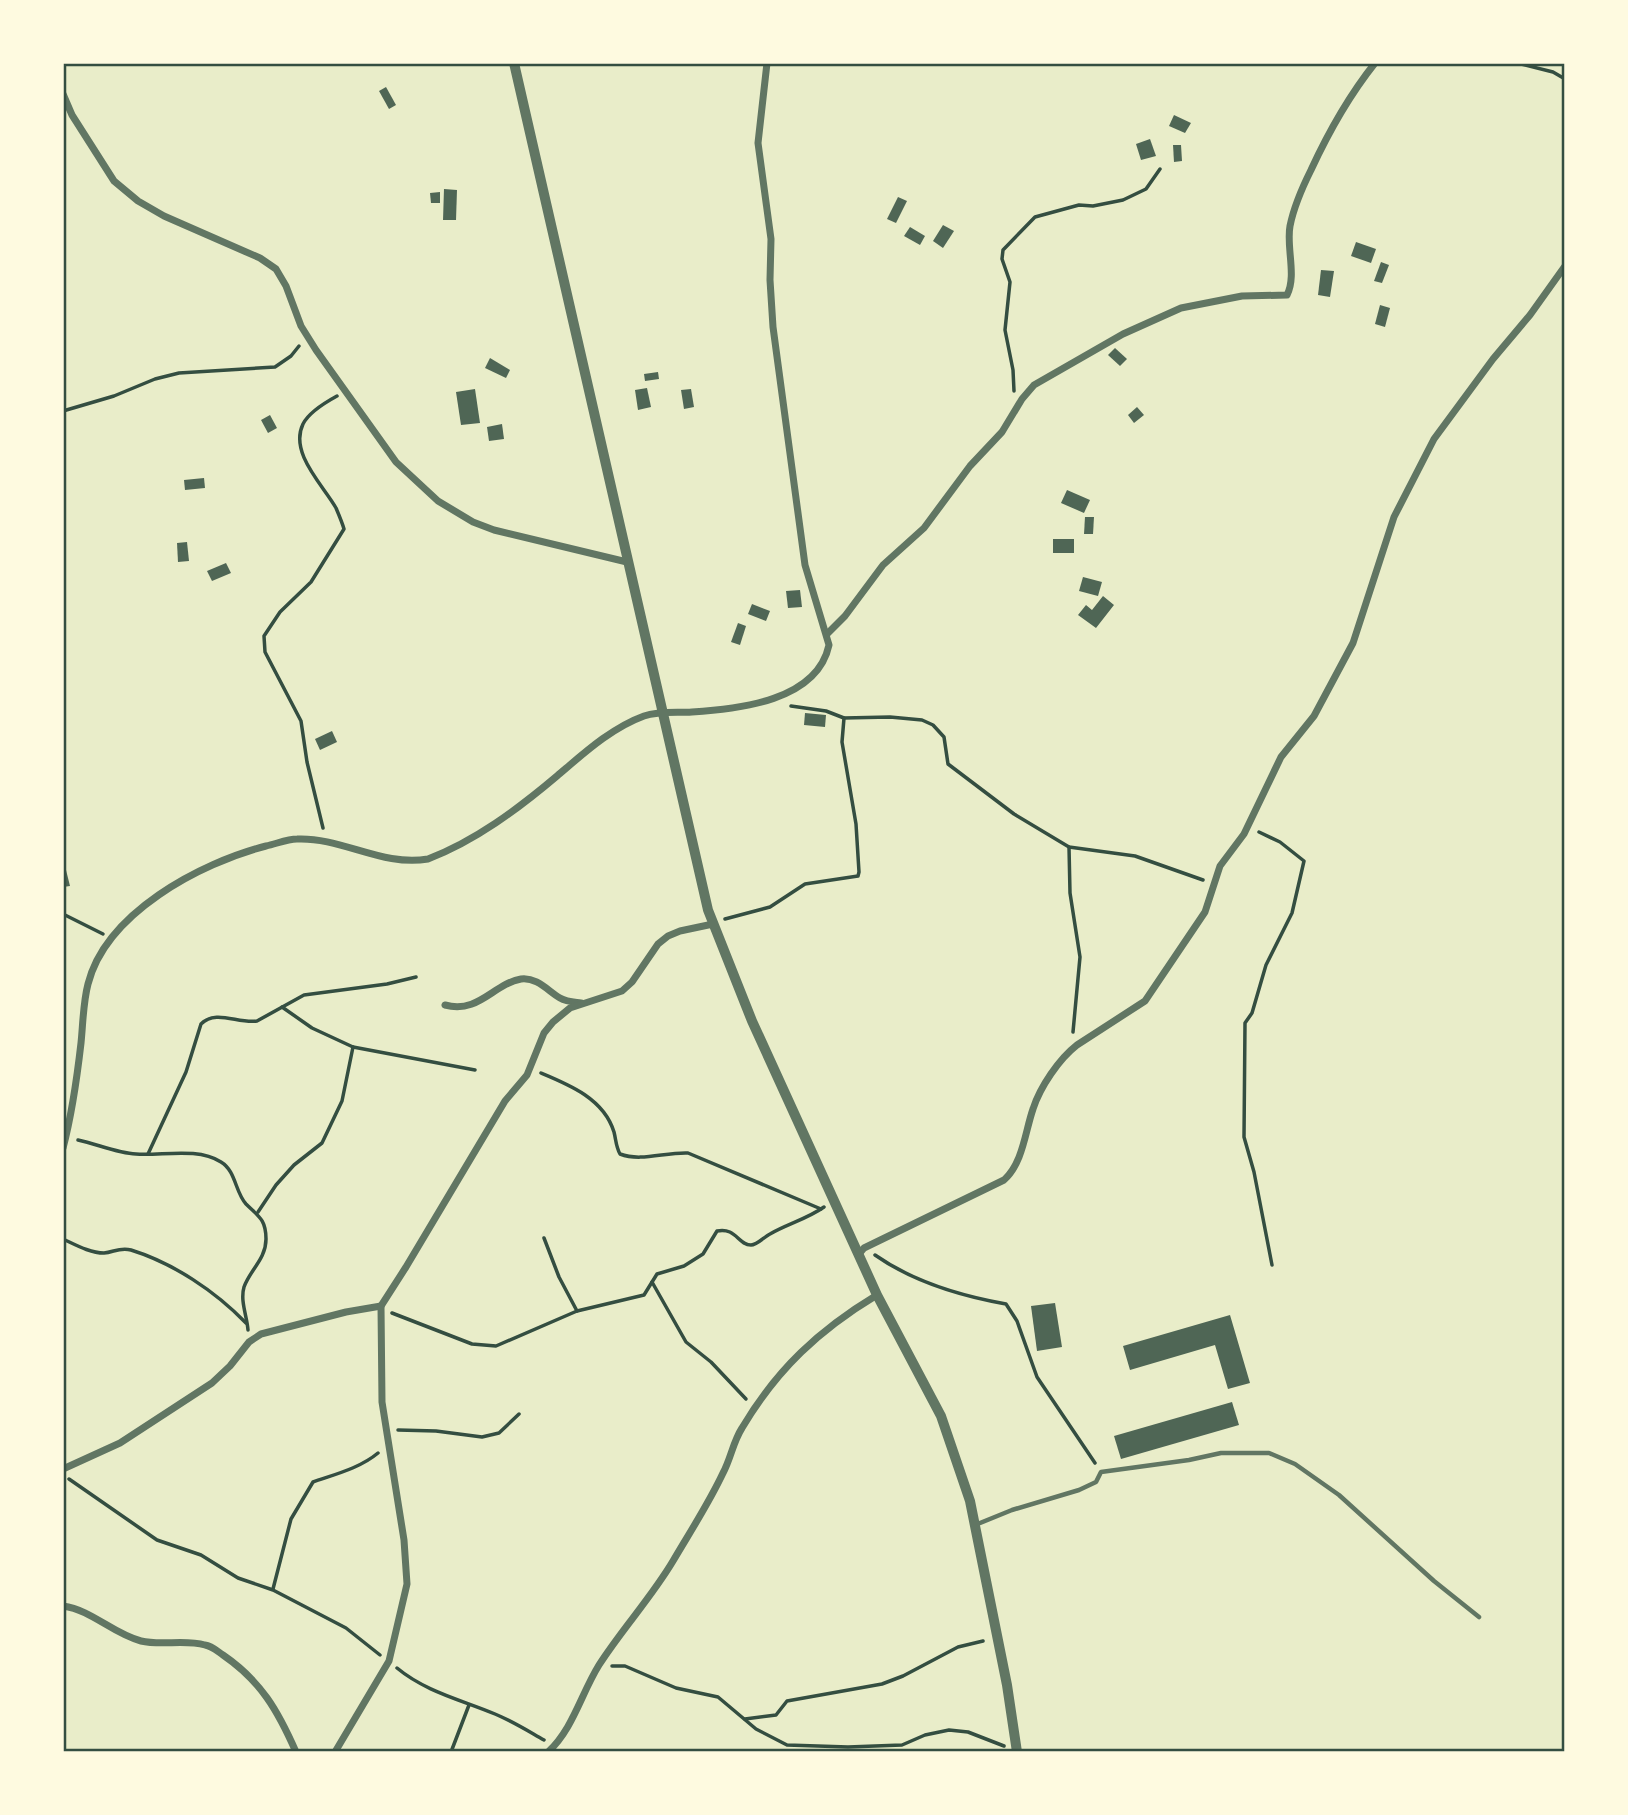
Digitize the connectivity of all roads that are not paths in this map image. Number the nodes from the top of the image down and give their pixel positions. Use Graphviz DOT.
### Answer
graph roads {
  1 [pos="514,63"];
  2 [pos="767,63"];
  3 [pos="1375,63"];
  4 [pos="63,94"];
  5 [pos="1565,266"];
  6 [pos="627,562"];
  7 [pos="827,634"];
  8 [pos="662,713"];
  9 [pos="713,924"];
  10 [pos="584,1004"];
  11 [pos="444,1005"];
  12 [pos="63,1148"];
  13 [pos="861,1251"];
  14 [pos="877,1295"];
  15 [pos="381,1306"];
  16 [pos="63,1469"];
  17 [pos="974,1525"];
  18 [pos="63,1606"];
  19 [pos="1479,1617"];
  20 [pos="296,1752"];
  21 [pos="335,1752"];
  22 [pos="548,1752"];
  23 [pos="1017,1752"];
  1 -- 6 [label="street"];
  2 -- 7 [label="street"];
  3 -- 7 [label="street"];
  4 -- 6 [label="street"];
  5 -- 13 [label="street"];
  6 -- 8 [label="street"];
  7 -- 8 [label="street"];
  8 -- 9 [label="street"];
  8 -- 12 [label="street"];
  9 -- 10 [label="street"];
  9 -- 13 [label="street"];
  10 -- 11 [label="street"];
  10 -- 15 [label="street"];
  13 -- 14 [label="street"];
  14 -- 17 [label="street"];
  14 -- 22 [label="street"];
  15 -- 16 [label="street"];
  15 -- 21 [label="street"];
  17 -- 19 [label="lane"];
  17 -- 23 [label="street"];
  18 -- 20 [label="street"];
}
